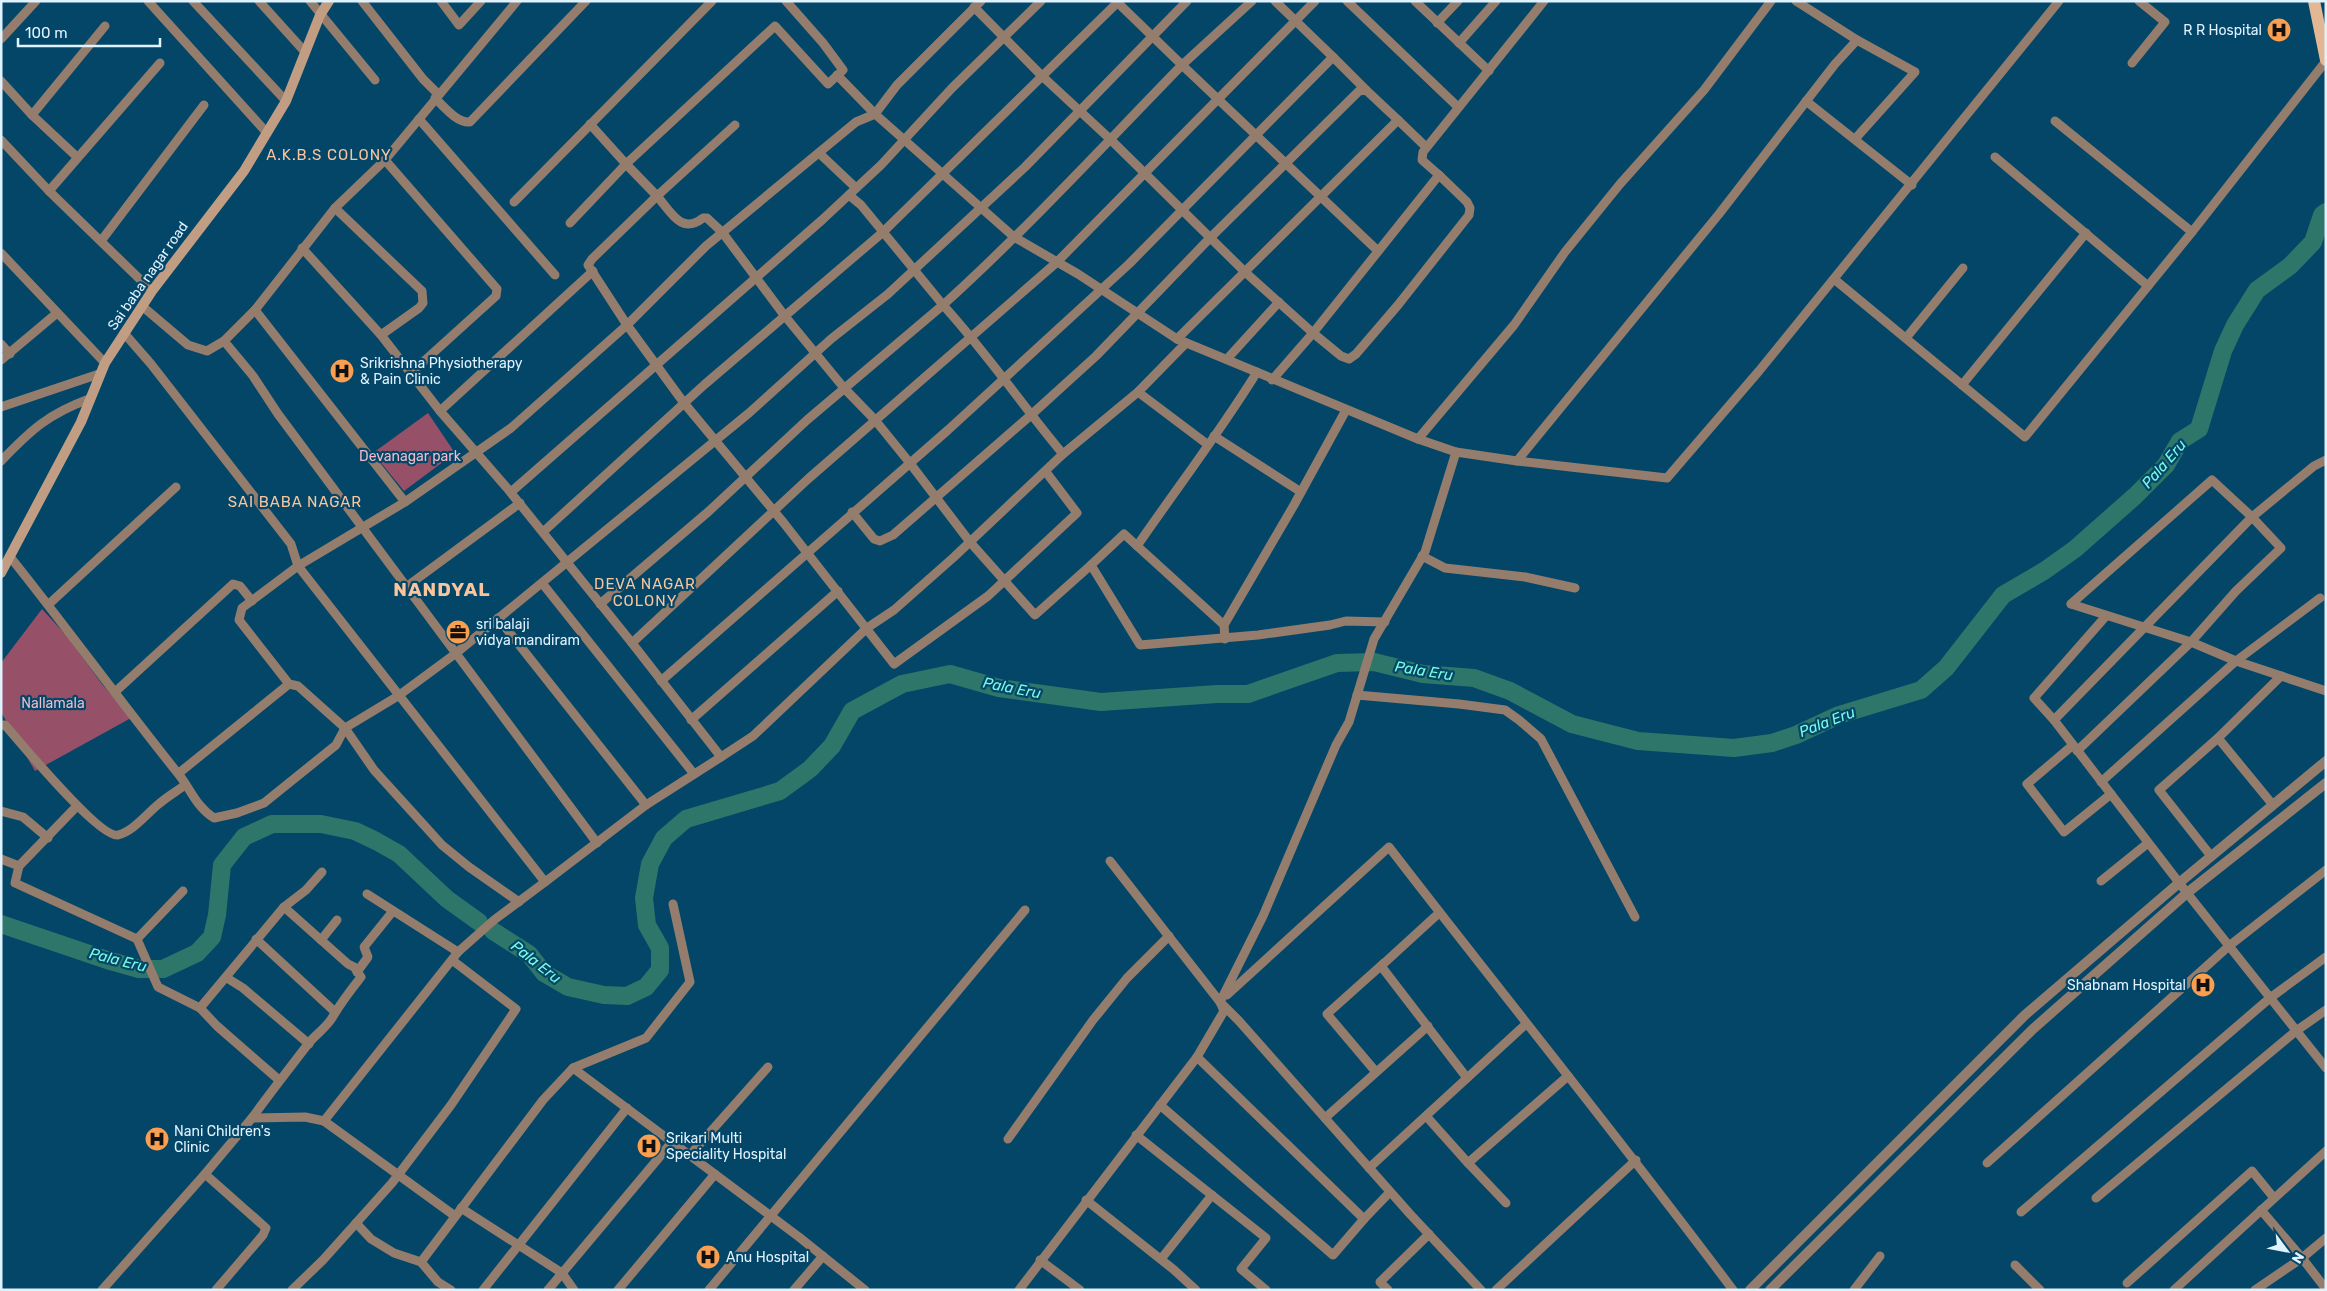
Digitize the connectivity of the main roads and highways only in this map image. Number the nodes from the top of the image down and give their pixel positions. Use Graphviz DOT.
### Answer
graph roads {
  1 [pos="329,1"];
  2 [pos="2314,1"];
  3 [pos="2326,61"];
  4 [pos="1,574"];
  1 -- 4 [label="main road, Sai baba nagar road"];
  2 -- 3 [label="main road"];
}
